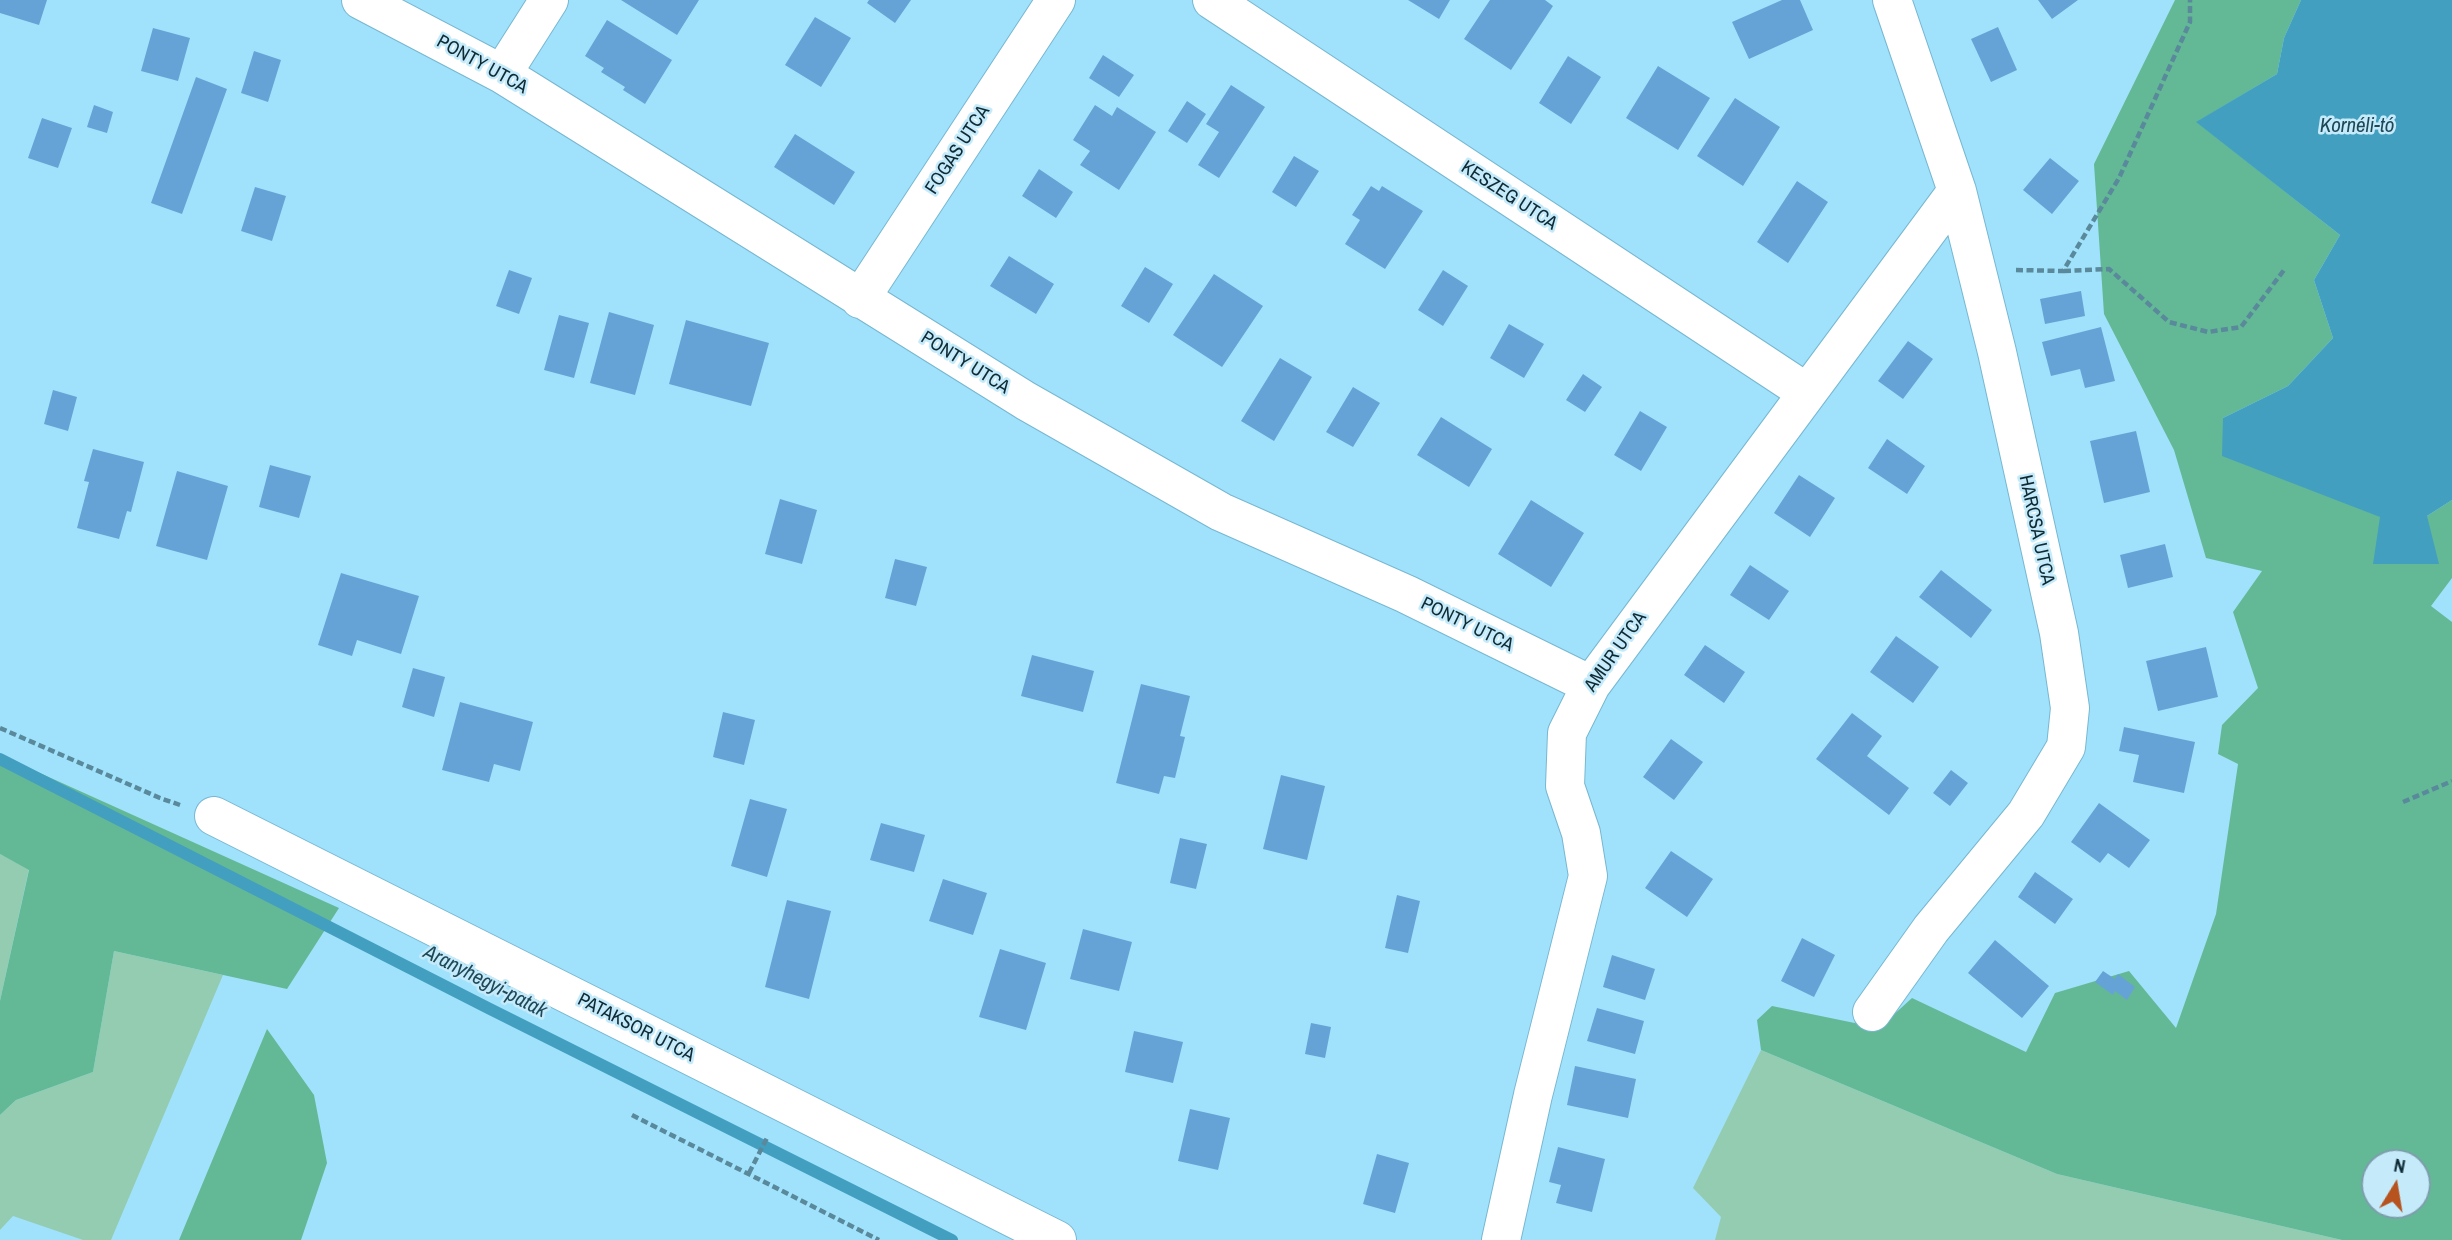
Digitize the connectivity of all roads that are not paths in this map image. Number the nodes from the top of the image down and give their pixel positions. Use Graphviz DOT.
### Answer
graph roads {
  1 [pos="361,0"];
  2 [pos="549,0"];
  3 [pos="1056,0"];
  4 [pos="1212,0"];
  5 [pos="1892,0"];
  6 [pos="502,74"];
  7 [pos="1957,191"];
  8 [pos="860,299"];
  9 [pos="1805,392"];
  10 [pos="1591,685"];
  11 [pos="214,816"];
  12 [pos="1872,1012"];
  13 [pos="1057,1240"];
  14 [pos="1501,1240"];
  1 -- 6 [label="street, PONTY UTCA"];
  2 -- 6 [label="street"];
  3 -- 8 [label="street, FOGAS UTCA"];
  4 -- 9 [label="street, KESZEG UTCA"];
  5 -- 7 [label="street, HARCSA UTCA"];
  6 -- 8 [label="street, PONTY UTCA"];
  7 -- 9 [label="street, AMUR UTCA"];
  7 -- 12 [label="street, HARCSA UTCA"];
  8 -- 10 [label="street, PONTY UTCA"];
  9 -- 10 [label="street, AMUR UTCA"];
  10 -- 14 [label="street, AMUR UTCA"];
  11 -- 13 [label="street, PATAKSOR UTCA"];
}
